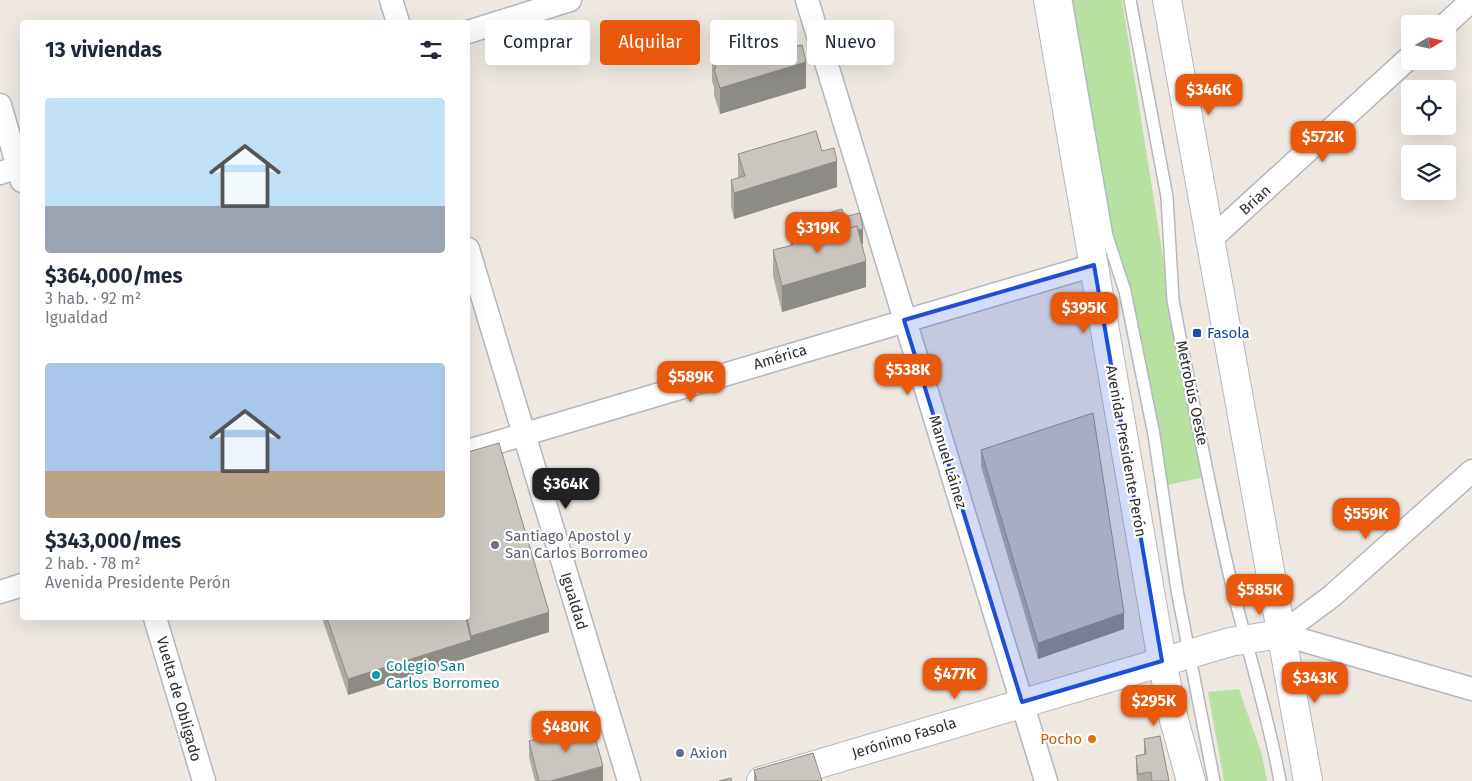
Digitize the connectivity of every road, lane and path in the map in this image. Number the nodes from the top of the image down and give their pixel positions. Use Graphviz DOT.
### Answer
graph roads {
  1 [pos="391,0"];
  2 [pos="570,0"];
  3 [pos="807,0"];
  4 [pos="1048,0"];
  5 [pos="1066,0"];
  6 [pos="1130,0"];
  7 [pos="1166,0"];
  8 [pos="1472,0"];
  9 [pos="1456,15"];
  10 [pos="397,20"];
  11 [pos="470,31"];
  12 [pos="1401,65"];
  13 [pos="0,105"];
  14 [pos="16,172"];
  15 [pos="1210,240"];
  16 [pos="470,256"];
  17 [pos="1094,264"];
  18 [pos="904,320"];
  19 [pos="524,434"];
  20 [pos="470,450"];
  21 [pos="1472,471"];
  22 [pos="20,585"];
  23 [pos="0,592"];
  24 [pos="156,620"];
  25 [pos="1281,634"];
  26 [pos="1245,639"];
  27 [pos="1190,653"];
  28 [pos="1162,661"];
  29 [pos="1472,689"];
  30 [pos="1022,702"];
  31 [pos="204,781"];
  32 [pos="628,781"];
  33 [pos="761,781"];
  34 [pos="1046,781"];
  35 [pos="1191,781"];
  36 [pos="1214,781"];
  37 [pos="1280,781"];
  38 [pos="1308,781"];
  1 -- 10 [label="street"];
  2 -- 11 [label="street"];
  3 -- 18 [label="street, Manuel Láinez"];
  4 -- 17 [label="main road, Avenida Presidente Perón"];
  5 -- 27 [label="lane"];
  6 -- 26 [label="lane, Metrobús Oeste"];
  7 -- 15 [label="main road"];
  8 -- 9 [label="street"];
  12 -- 15 [label="street, Brian"];
  13 -- 14 [label="street"];
  15 -- 25 [label="main road"];
  16 -- 19 [label="street, Igualdad"];
  17 -- 18 [label="street, América"];
  17 -- 28 [label="main road, Avenida Presidente Perón"];
  18 -- 19 [label="street, América"];
  18 -- 30 [label="street, Manuel Láinez"];
  19 -- 20 [label="street, América"];
  19 -- 32 [label="street, Igualdad"];
  21 -- 25 [label="street"];
  22 -- 23 [label="street"];
  24 -- 31 [label="street, Vuelta de Obligado"];
  25 -- 26 [label="main road, Jerónimo Fasola"];
  25 -- 29 [label="street"];
  25 -- 38 [label="main road"];
  26 -- 27 [label="main road, Jerónimo Fasola"];
  26 -- 37 [label="lane, Metrobús Oeste"];
  27 -- 28 [label="main road, Jerónimo Fasola"];
  27 -- 36 [label="lane"];
  28 -- 30 [label="main road, Jerónimo Fasola"];
  28 -- 35 [label="main road, Avenida Presidente Perón"];
  30 -- 33 [label="main road, Jerónimo Fasola"];
  30 -- 34 [label="street, Manuel Láinez"];
}
